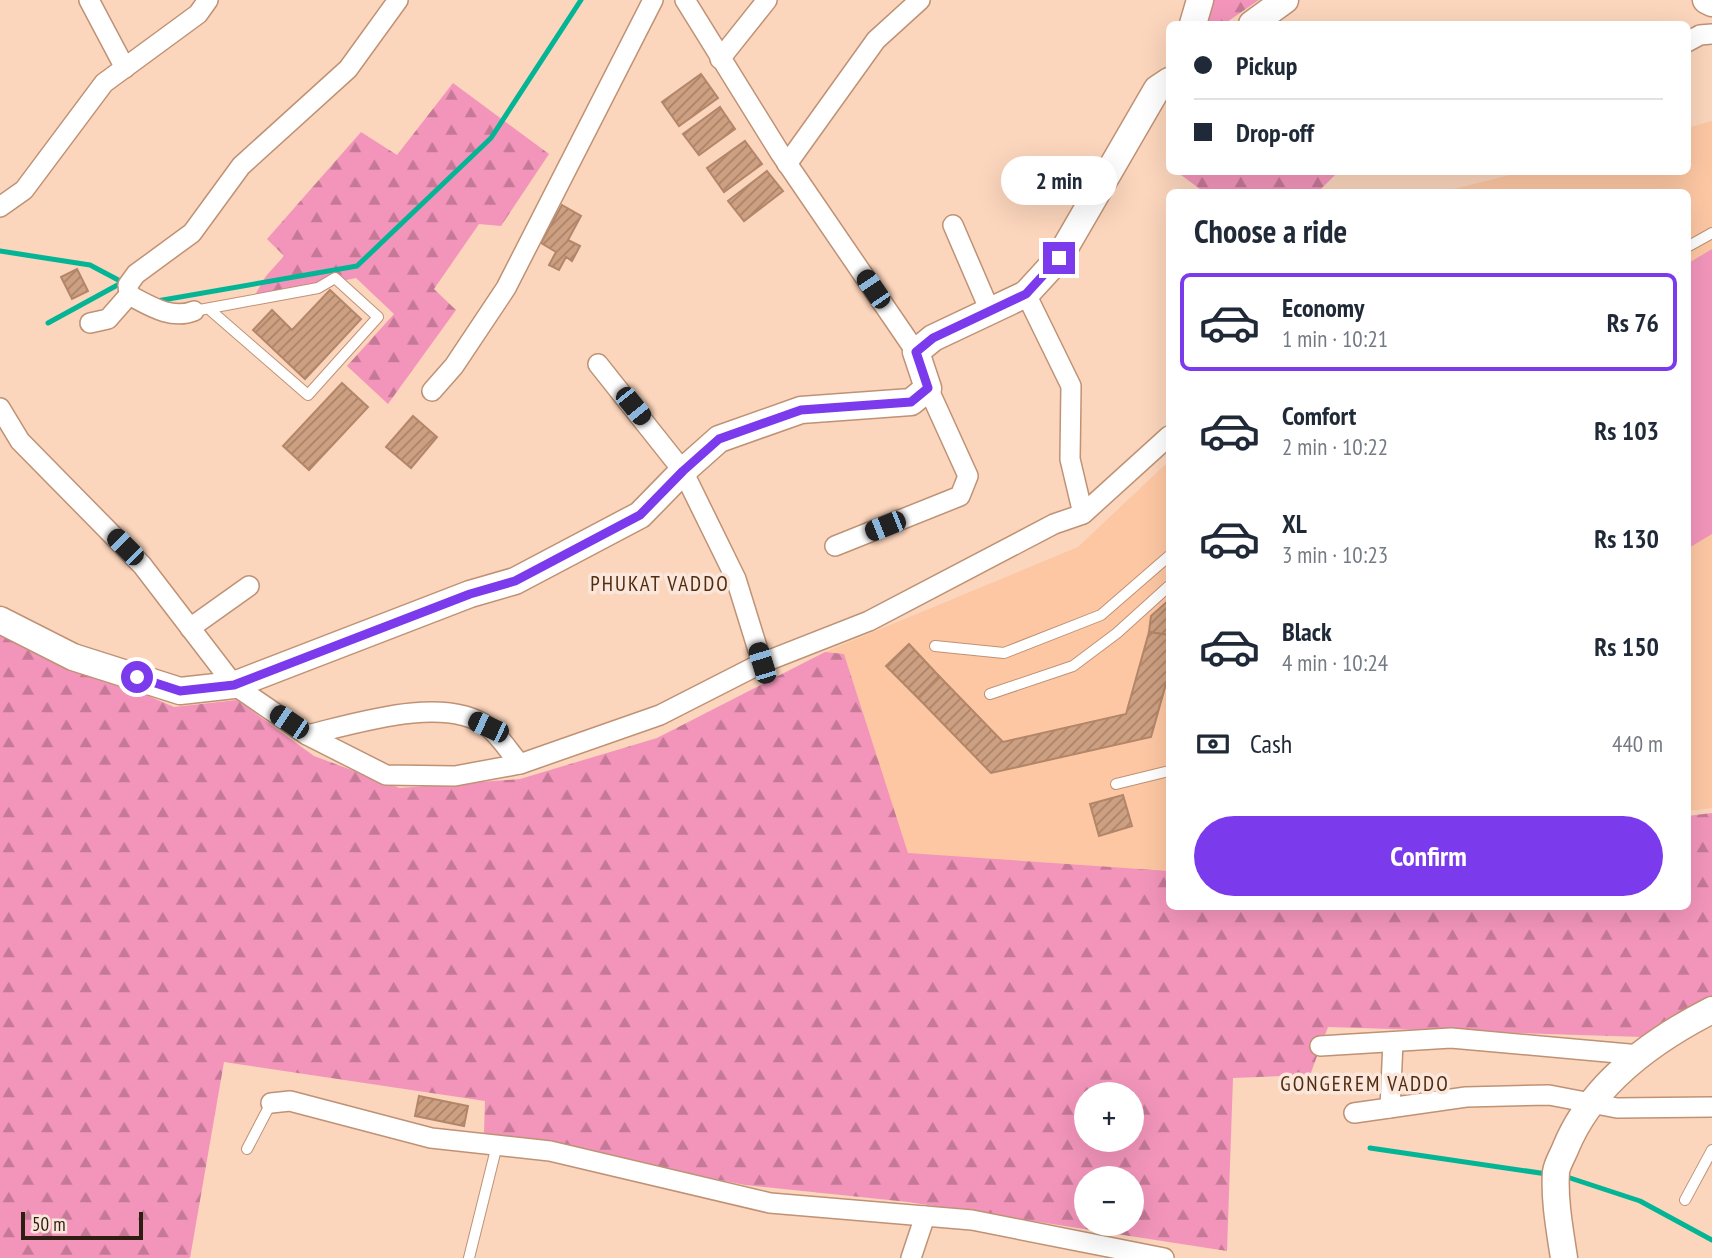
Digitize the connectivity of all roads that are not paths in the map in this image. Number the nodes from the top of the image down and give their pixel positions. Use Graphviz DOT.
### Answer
graph roads {
  1 [pos="89,0"];
  2 [pos="208,0"];
  3 [pos="398,0"];
  4 [pos="653,0"];
  5 [pos="685,0"];
  6 [pos="767,0"];
  7 [pos="920,0"];
  8 [pos="1200,0"];
  9 [pos="1285,0"];
  10 [pos="1706,0"];
  11 [pos="1712,3"];
  12 [pos="1194,21"];
  13 [pos="1256,21"];
  14 [pos="1712,34"];
  15 [pos="1691,40"];
  16 [pos="720,59"];
  17 [pos="125,68"];
  18 [pos="1166,83"];
  19 [pos="787,164"];
  20 [pos="0,208"];
  21 [pos="953,225"];
  22 [pos="1712,233"];
  23 [pos="1691,245"];
  24 [pos="1026,294"];
  25 [pos="129,295"];
  26 [pos="202,310"];
  27 [pos="990,311"];
  28 [pos="90,323"];
  29 [pos="916,352"];
  30 [pos="598,364"];
  31 [pos="928,388"];
  32 [pos="432,391"];
  33 [pos="0,408"];
  34 [pos="1166,439"];
  35 [pos="683,471"];
  36 [pos="1083,514"];
  37 [pos="835,546"];
  38 [pos="1166,559"];
  39 [pos="249,586"];
  40 [pos="1166,589"];
  41 [pos="0,620"];
  42 [pos="191,628"];
  43 [pos="935,646"];
  44 [pos="762,663"];
  45 [pos="234,685"];
  46 [pos="990,694"];
  47 [pos="307,735"];
  48 [pos="520,764"];
  49 [pos="1166,772"];
  50 [pos="1116,784"];
  51 [pos="1712,1010"];
  52 [pos="1393,1042"];
  53 [pos="1321,1046"];
  54 [pos="1640,1055"];
  55 [pos="271,1103"];
  56 [pos="1589,1104"];
  57 [pos="1712,1107"];
  58 [pos="1390,1108"];
  59 [pos="1354,1113"];
  60 [pos="497,1145"];
  61 [pos="247,1149"];
  62 [pos="1712,1150"];
  63 [pos="1685,1200"];
  64 [pos="925,1216"];
  65 [pos="469,1258"];
  66 [pos="911,1258"];
  67 [pos="1164,1258"];
  68 [pos="1564,1258"];
  1 -- 17 [label="street"];
  2 -- 17 [label="street"];
  3 -- 25 [label="street"];
  4 -- 32 [label="street"];
  5 -- 16 [label="street"];
  6 -- 16 [label="street"];
  7 -- 19 [label="street"];
  8 -- 12 [label="street"];
  9 -- 13 [label="street"];
  10 -- 11 [label="street"];
  14 -- 15 [label="street"];
  16 -- 19 [label="street"];
  17 -- 20 [label="street"];
  18 -- 24 [label="street"];
  19 -- 29 [label="street"];
  21 -- 27 [label="street"];
  22 -- 23 [label="lane"];
  24 -- 27 [label="street"];
  24 -- 36 [label="street"];
  25 -- 26 [label="street"];
  25 -- 28 [label="street"];
  26 -- 26 [label="lane"];
  27 -- 29 [label="street"];
  29 -- 31 [label="street"];
  30 -- 35 [label="street"];
  31 -- 35 [label="street"];
  31 -- 37 [label="street"];
  33 -- 42 [label="street"];
  34 -- 36 [label="street"];
  35 -- 44 [label="street"];
  35 -- 45 [label="street"];
  36 -- 44 [label="street"];
  38 -- 43 [label="lane"];
  39 -- 42 [label="street"];
  40 -- 46 [label="lane"];
  41 -- 45 [label="street"];
  42 -- 45 [label="street"];
  44 -- 48 [label="street"];
  45 -- 47 [label="street"];
  47 -- 48 [label="street"];
  47 -- 48 [label="street"];
  49 -- 50 [label="lane"];
  51 -- 54 [label="street"];
  52 -- 53 [label="street"];
  52 -- 54 [label="street"];
  52 -- 58 [label="street"];
  54 -- 56 [label="street"];
  55 -- 60 [label="street"];
  55 -- 61 [label="lane"];
  56 -- 57 [label="street"];
  56 -- 58 [label="street"];
  56 -- 68 [label="street"];
  58 -- 59 [label="street"];
  60 -- 64 [label="street"];
  60 -- 65 [label="lane"];
  62 -- 63 [label="lane"];
  64 -- 66 [label="street"];
  64 -- 67 [label="street"];
}
